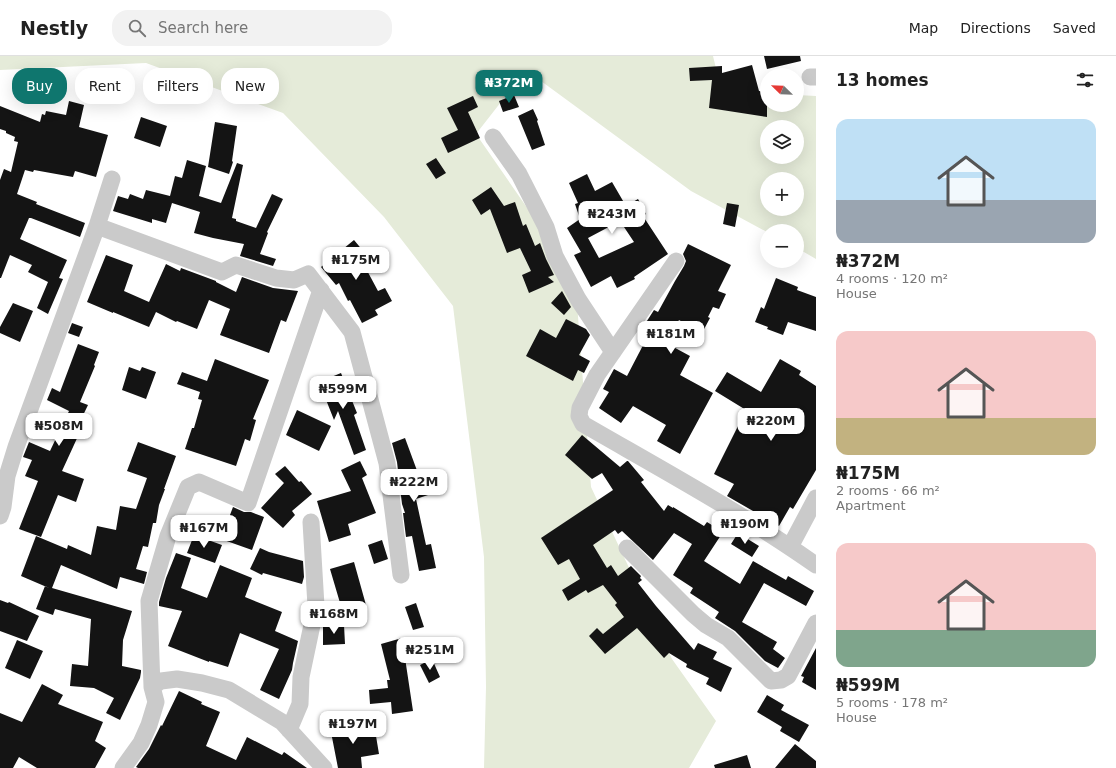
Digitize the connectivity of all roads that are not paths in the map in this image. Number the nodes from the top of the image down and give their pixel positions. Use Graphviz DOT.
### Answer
graph roads {
  1 [pos="493,137"];
  2 [pos="112,179"];
  3 [pos="97,226"];
  4 [pos="676,261"];
  5 [pos="321,290"];
  6 [pos="613,352"];
  7 [pos="4,475"];
  8 [pos="816,498"];
  9 [pos="0,516"];
  10 [pos="311,522"];
  11 [pos="790,547"];
  12 [pos="627,548"];
  13 [pos="816,565"];
  14 [pos="401,575"];
  15 [pos="816,623"];
  16 [pos="152,687"];
  17 [pos="289,730"];
  18 [pos="124,768"];
  19 [pos="324,768"];
  1 -- 6 [label="street"];
  2 -- 3 [label="street"];
  3 -- 5 [label="street"];
  3 -- 7 [label="street"];
  4 -- 6 [label="street"];
  5 -- 14 [label="street"];
  5 -- 16 [label="street"];
  6 -- 11 [label="street"];
  7 -- 9 [label="street"];
  8 -- 11 [label="street"];
  10 -- 17 [label="street"];
  11 -- 13 [label="street"];
  12 -- 15 [label="street"];
  16 -- 17 [label="street"];
  16 -- 18 [label="street"];
  17 -- 19 [label="street"];
}
